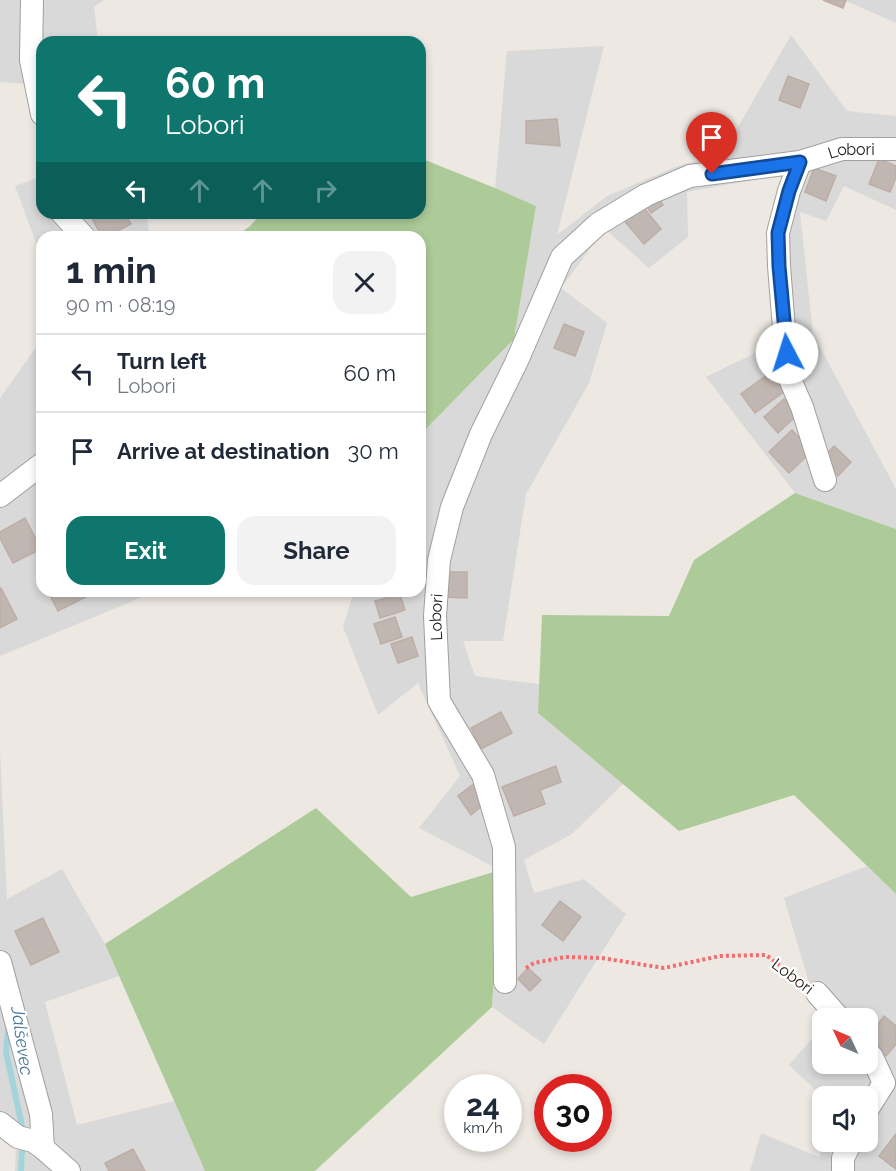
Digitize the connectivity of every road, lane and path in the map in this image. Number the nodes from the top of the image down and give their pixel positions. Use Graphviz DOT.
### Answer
graph roads {
  1 [pos="32,0"];
  2 [pos="36,85"];
  3 [pos="896,149"];
  4 [pos="800,162"];
  5 [pos="68,219"];
  6 [pos="78,231"];
  7 [pos="36,469"];
  8 [pos="825,480"];
  9 [pos="0,496"];
  10 [pos="0,962"];
  11 [pos="505,982"];
  12 [pos="817,993"];
  13 [pos="830,1008"];
  14 [pos="878,1070"];
  15 [pos="878,1093"];
  16 [pos="0,1123"];
  17 [pos="31,1142"];
  18 [pos="846,1152"];
  19 [pos="69,1171"];
  20 [pos="843,1171"];
  1 -- 2 [label="street"];
  3 -- 4 [label="street, Lobori"];
  4 -- 8 [label="street"];
  4 -- 11 [label="street, Lobori"];
  5 -- 6 [label="street"];
  7 -- 9 [label="street"];
  10 -- 17 [label="street"];
  11 -- 12 [label="path, Lobori"];
  12 -- 13 [label="street, Lobori"];
  14 -- 15 [label="street"];
  16 -- 17 [label="street"];
  17 -- 19 [label="street"];
  18 -- 20 [label="street"];
}
